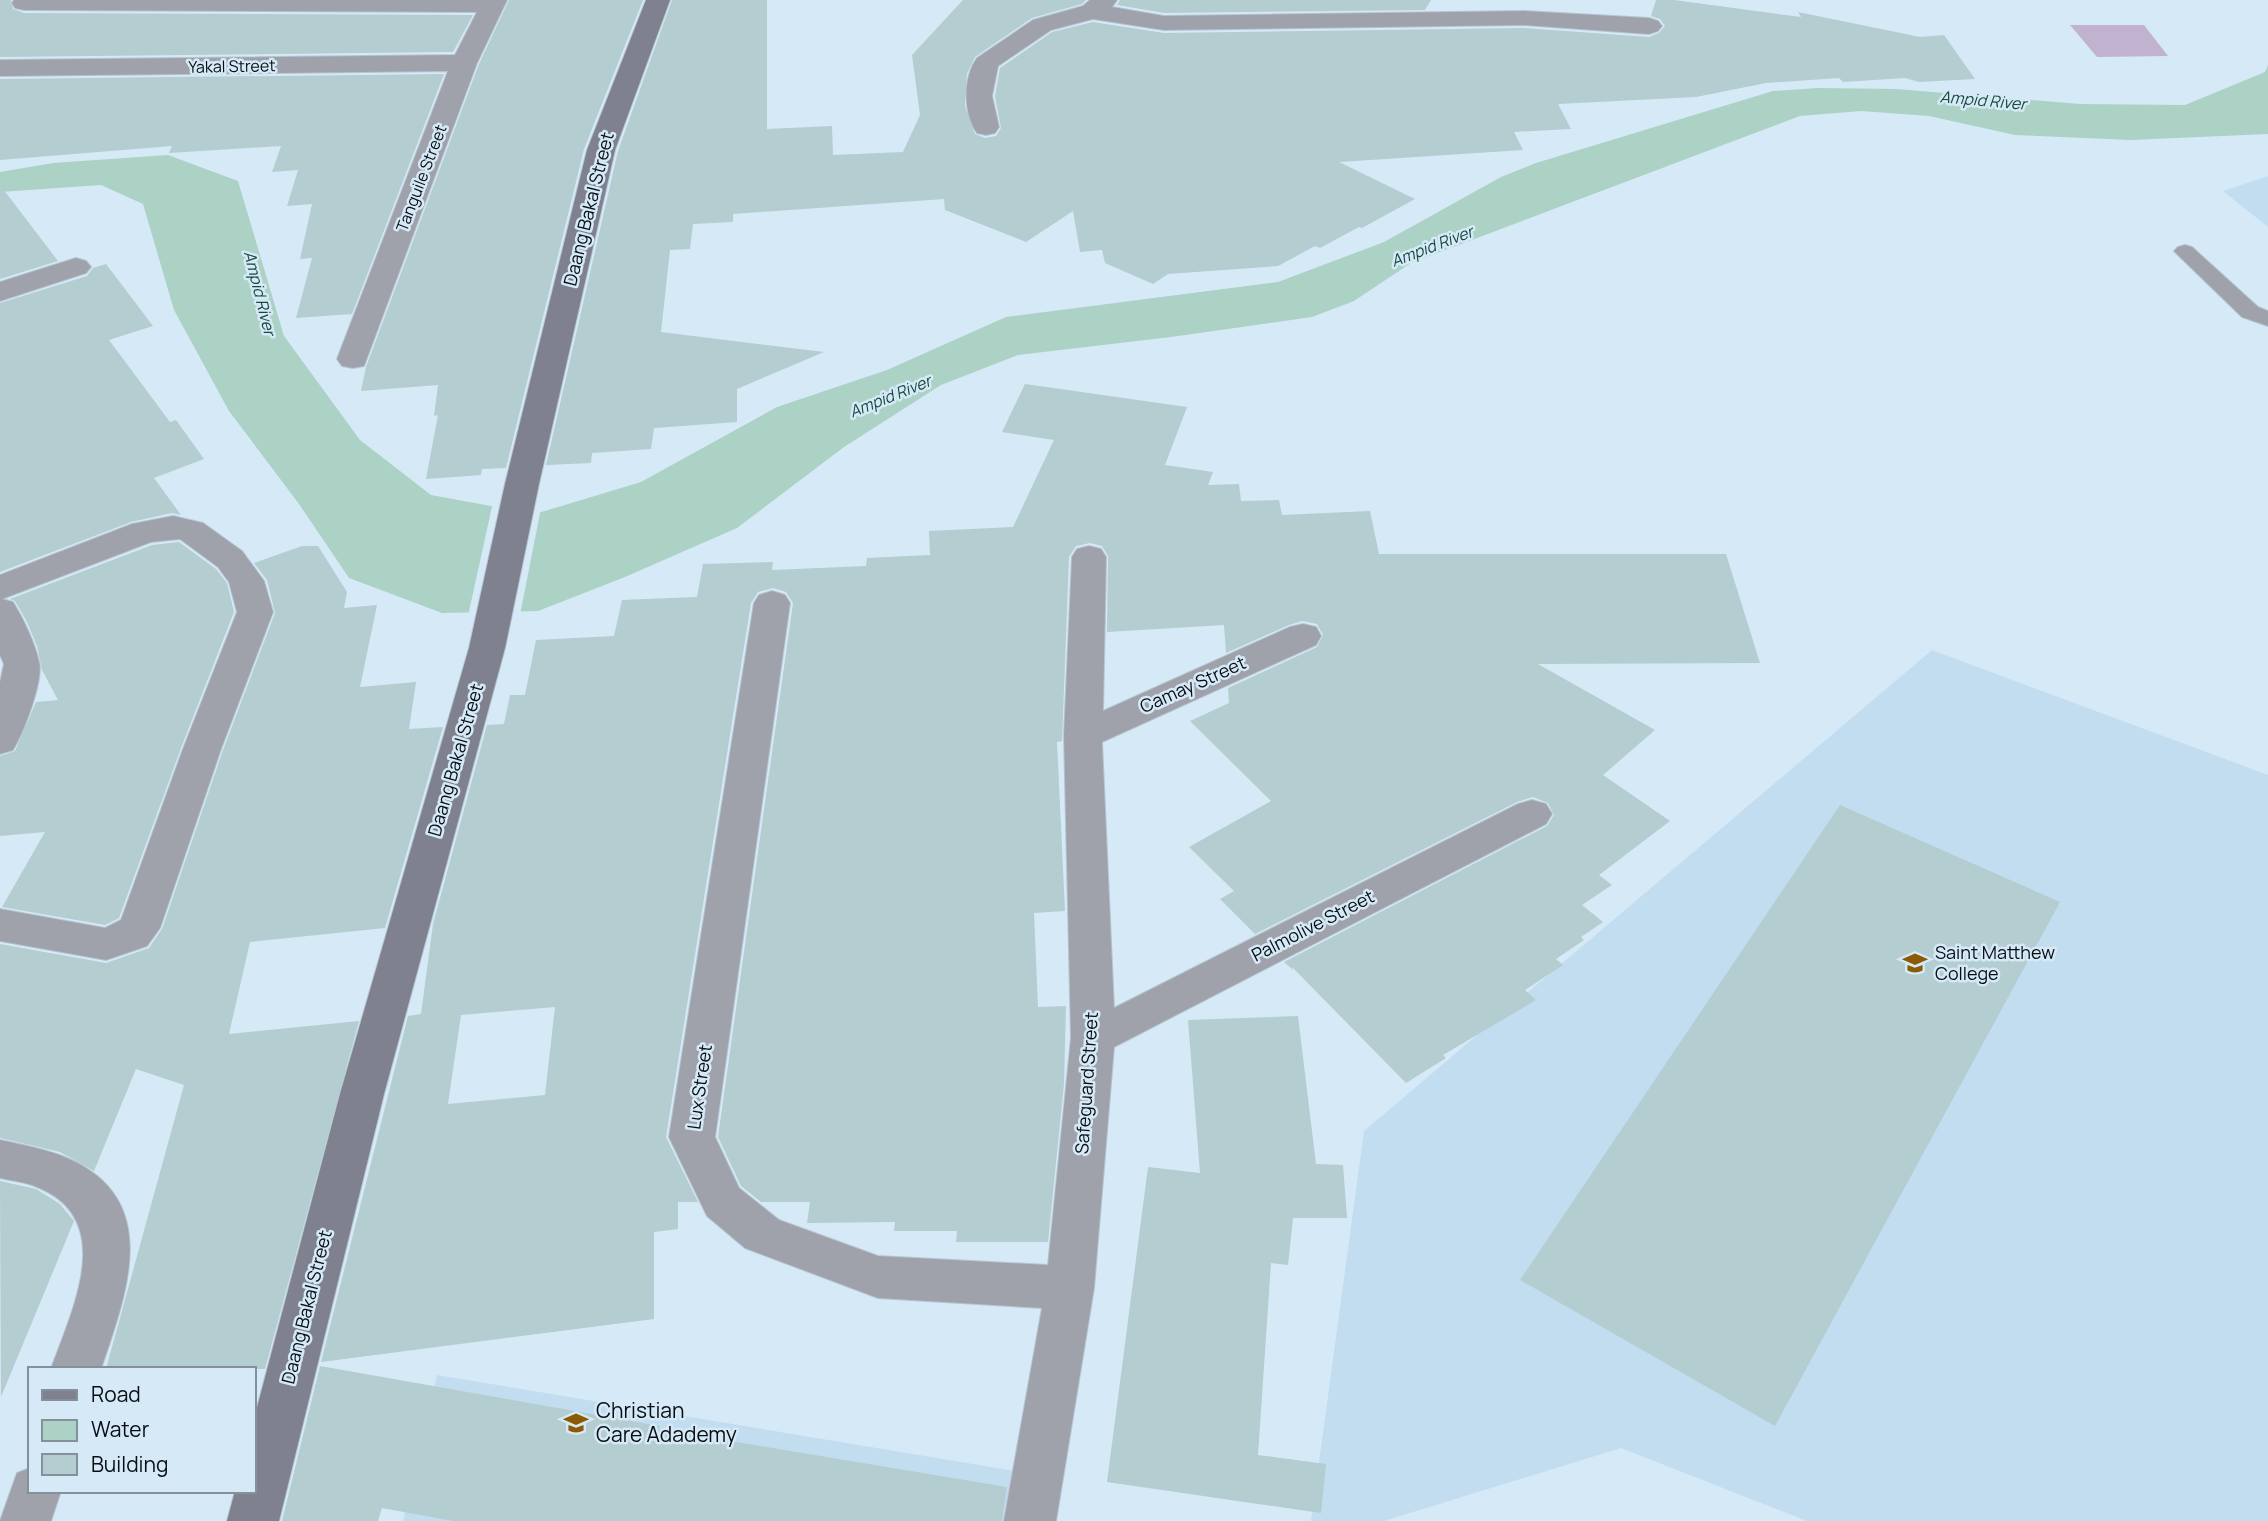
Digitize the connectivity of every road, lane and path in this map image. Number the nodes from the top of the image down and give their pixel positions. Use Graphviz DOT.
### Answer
graph roads {
  1 [pos="658,0"];
  2 [pos="493,2"];
  3 [pos="1098,5"];
  4 [pos="20,6"];
  5 [pos="1649,26"];
  6 [pos="464,63"];
  7 [pos="0,68"];
  8 [pos="986,127"];
  9 [pos="2185,251"];
  10 [pos="76,267"];
  11 [pos="0,292"];
  12 [pos="2268,319"];
  13 [pos="353,359"];
  14 [pos="1089,557"];
  15 [pos="0,588"];
  16 [pos="772,603"];
  17 [pos="0,610"];
  18 [pos="1303,636"];
  19 [pos="1083,735"];
  20 [pos="0,741"];
  21 [pos="1532,814"];
  22 [pos="0,925"];
  23 [pos="1093,1038"];
  24 [pos="0,1159"];
  25 [pos="1070,1288"];
  26 [pos="77,1367"];
  27 [pos="34,1493"];
  28 [pos="25,1521"];
  29 [pos="253,1521"];
  30 [pos="1030,1521"];
  1 -- 29 [label="street, Daang Bakal Street"];
  2 -- 4 [label="street"];
  2 -- 6 [label="street, Tanguile Street"];
  3 -- 5 [label="street"];
  3 -- 8 [label="street"];
  6 -- 7 [label="street, Yakal Street"];
  6 -- 13 [label="street, Tanguile Street"];
  9 -- 12 [label="lane"];
  10 -- 11 [label="street"];
  14 -- 19 [label="street, Safeguard Street"];
  15 -- 22 [label="street"];
  16 -- 25 [label="street, Lux Street"];
  17 -- 20 [label="street"];
  18 -- 19 [label="street, Camay Street"];
  19 -- 23 [label="street, Safeguard Street"];
  21 -- 23 [label="street, Palmolive Street"];
  23 -- 25 [label="street, Safeguard Street"];
  24 -- 26 [label="street"];
  25 -- 30 [label="street, Safeguard Street"];
  27 -- 28 [label="street"];
}
